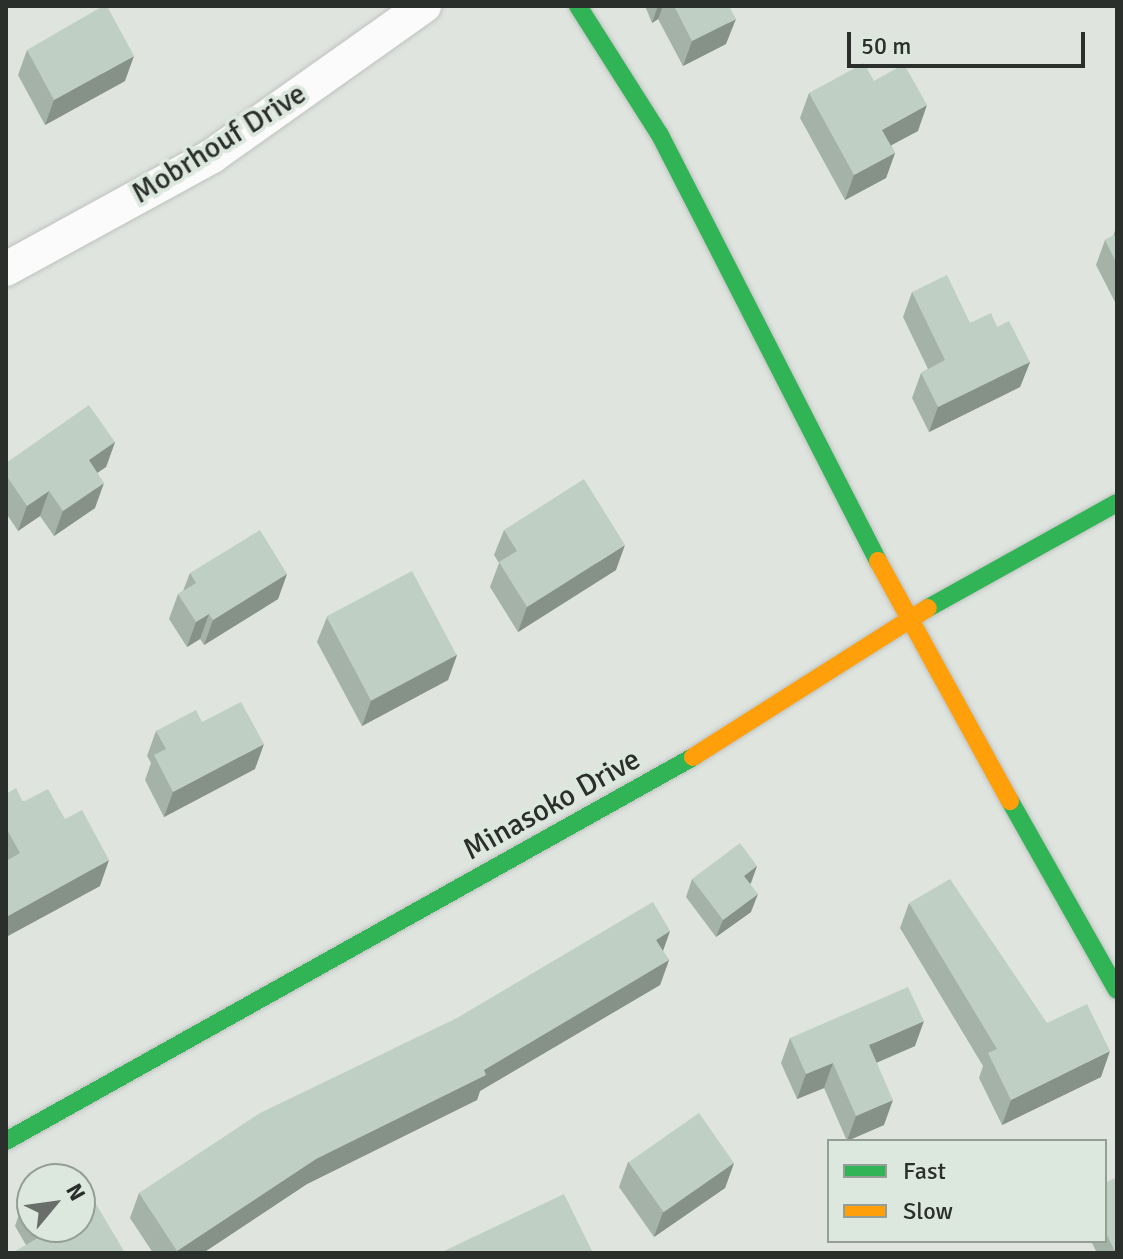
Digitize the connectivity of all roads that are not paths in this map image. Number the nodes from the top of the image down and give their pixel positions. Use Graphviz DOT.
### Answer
graph roads {
  1 [pos="424,6"];
  2 [pos="578,6"];
  3 [pos="6,269"];
  4 [pos="1117,503"];
  5 [pos="908,619"];
  6 [pos="1117,990"];
  7 [pos="6,1141"];
  1 -- 3 [label="street, Mobrhouf Drive"];
  2 -- 5 [label="street"];
  4 -- 5 [label="street, Minasoko Drive"];
  5 -- 6 [label="street"];
  5 -- 7 [label="street, Minasoko Drive"];
}
